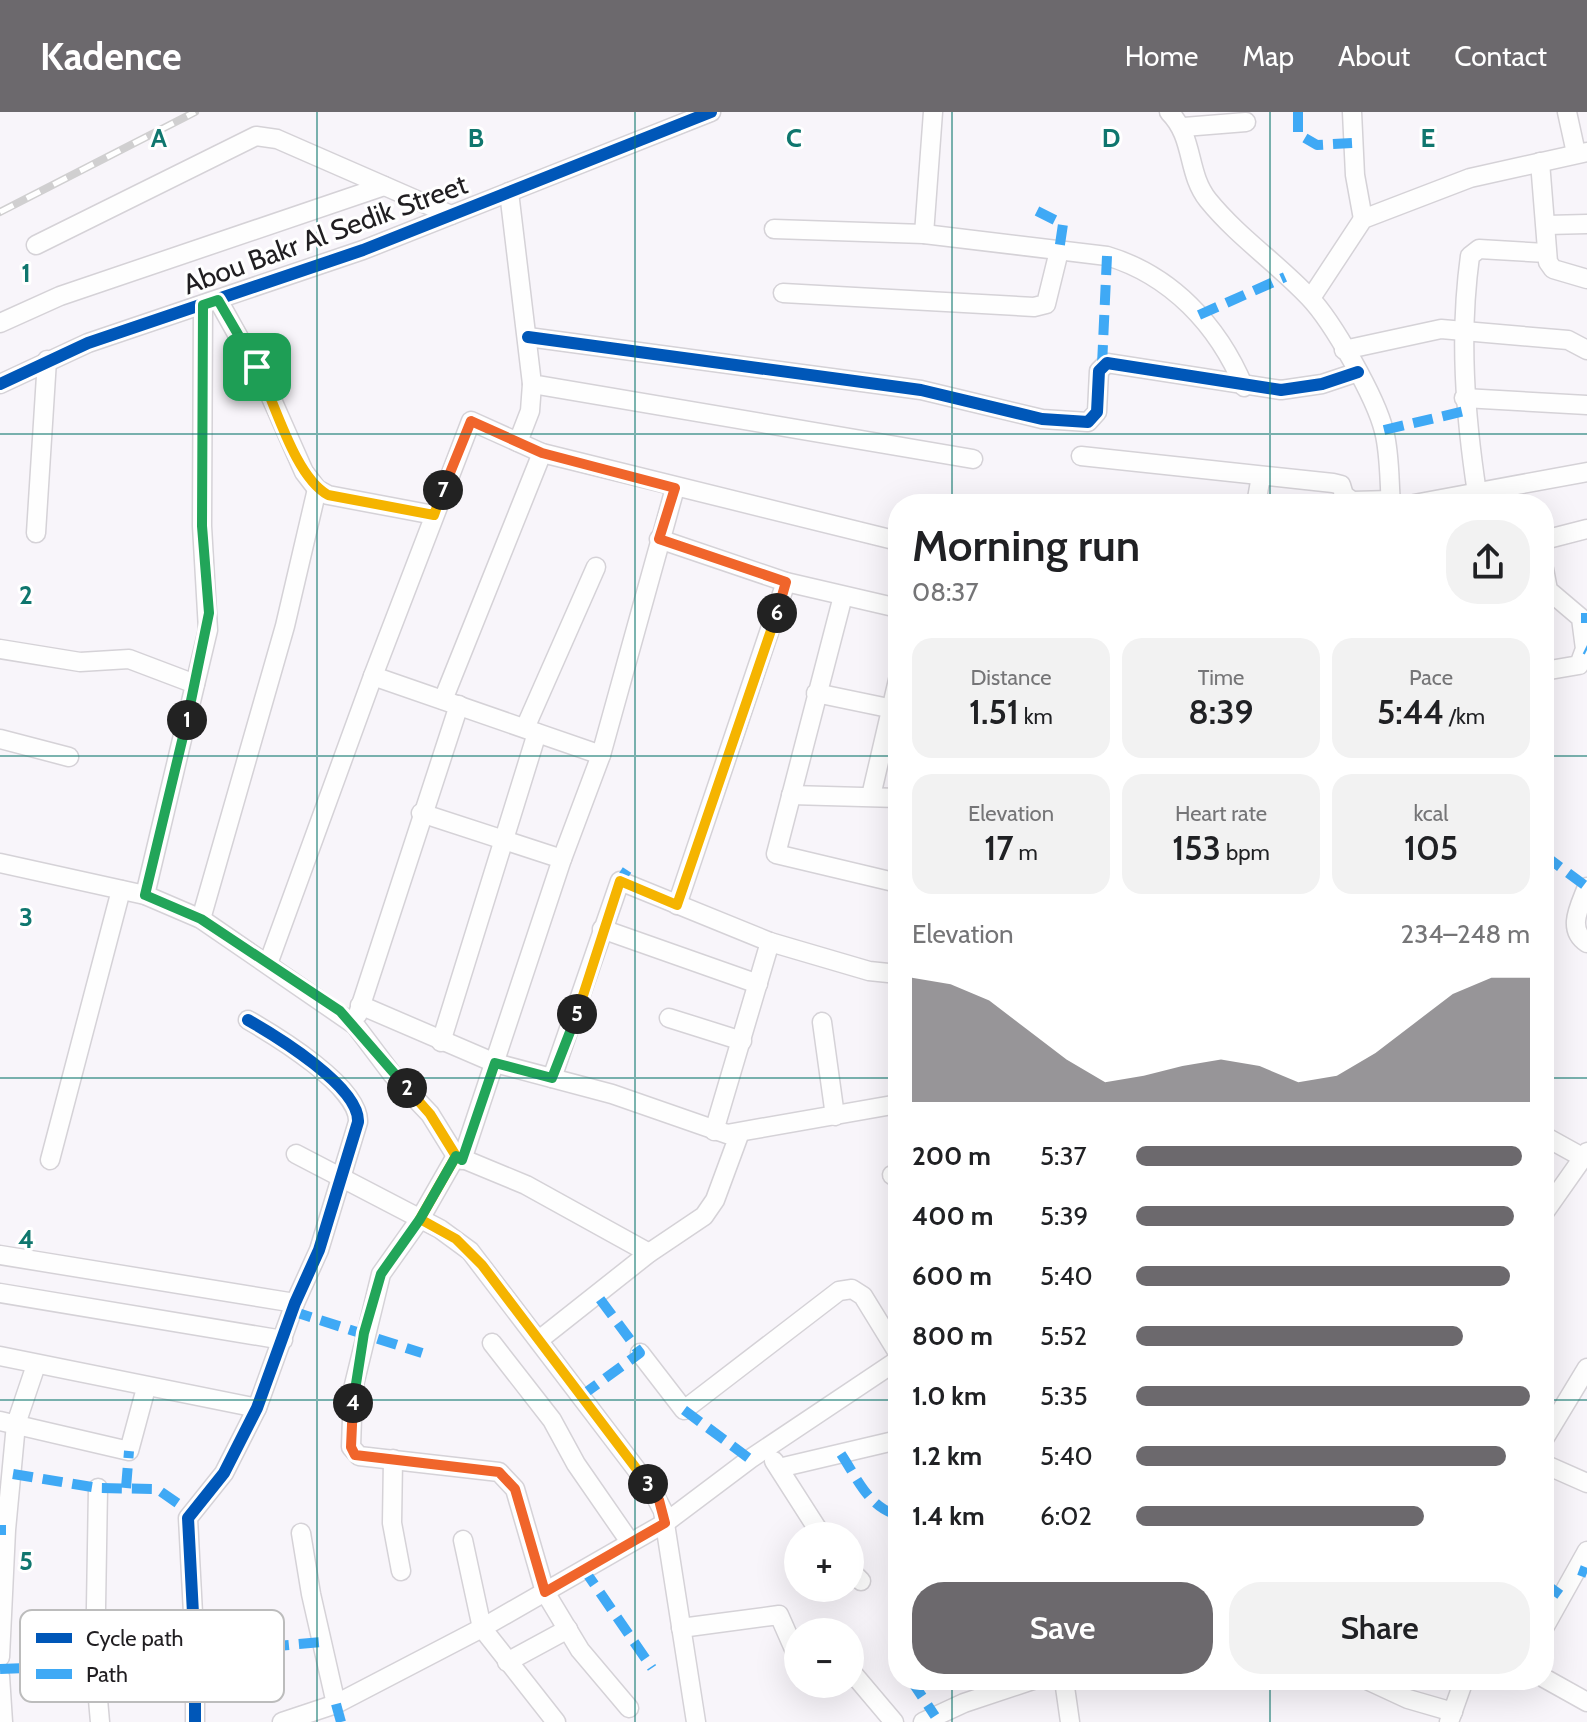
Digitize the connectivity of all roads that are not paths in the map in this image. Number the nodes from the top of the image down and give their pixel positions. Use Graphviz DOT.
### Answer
graph roads {
  1 [pos="711,112"];
  2 [pos="933,112"];
  3 [pos="1169,112"];
  4 [pos="1352,112"];
  5 [pos="1567,112"];
  6 [pos="1246,122"];
  7 [pos="1184,127"];
  8 [pos="1581,153"];
  9 [pos="1540,162"];
  10 [pos="384,186"];
  11 [pos="509,192"];
  12 [pos="451,215"];
  13 [pos="1363,219"];
  14 [pos="1587,224"];
  15 [pos="1547,225"];
  16 [pos="774,229"];
  17 [pos="924,234"];
  18 [pos="36,245"];
  19 [pos="1059,251"];
  20 [pos="1546,253"];
  21 [pos="1587,279"];
  22 [pos="783,293"];
  23 [pos="1311,298"];
  24 [pos="210,303"];
  25 [pos="0,323"];
  26 [pos="1464,330"];
  27 [pos="528,337"];
  28 [pos="1344,350"];
  29 [pos="1587,350"];
  30 [pos="47,360"];
  31 [pos="1358,372"];
  32 [pos="0,384"];
  33 [pos="532,384"];
  34 [pos="1244,387"];
  35 [pos="1464,398"];
  36 [pos="1587,405"];
  37 [pos="518,442"];
  38 [pos="542,453"];
  39 [pos="1081,456"];
  40 [pos="973,459"];
  41 [pos="1587,472"];
  42 [pos="1261,476"];
  43 [pos="675,488"];
  44 [pos="317,489"];
  45 [pos="1477,493"];
  46 [pos="1258,494"];
  47 [pos="1344,494"];
  48 [pos="1390,494"];
  49 [pos="1471,494"];
  50 [pos="434,515"];
  51 [pos="1587,529"];
  52 [pos="36,533"];
  53 [pos="1554,537"];
  54 [pos="659,539"];
  55 [pos="888,539"];
  56 [pos="596,567"];
  57 [pos="786,582"];
  58 [pos="1554,595"];
  59 [pos="843,596"];
  60 [pos="888,606"];
  61 [pos="0,649"];
  62 [pos="1554,669"];
  63 [pos="373,676"];
  64 [pos="195,684"];
  65 [pos="816,693"];
  66 [pos="451,702"];
  67 [pos="888,709"];
  68 [pos="531,730"];
  69 [pos="888,730"];
  70 [pos="0,739"];
  71 [pos="601,755"];
  72 [pos="69,757"];
  73 [pos="791,795"];
  74 [pos="871,796"];
  75 [pos="888,797"];
  76 [pos="421,813"];
  77 [pos="503,839"];
  78 [pos="562,859"];
  79 [pos="0,863"];
  80 [pos="888,881"];
  81 [pos="1587,887"];
  82 [pos="121,890"];
  83 [pos="145,895"];
  84 [pos="677,905"];
  85 [pos="201,919"];
  86 [pos="602,929"];
  87 [pos="770,942"];
  88 [pos="1587,943"];
  89 [pos="268,964"];
  90 [pos="888,973"];
  91 [pos="758,984"];
  92 [pos="360,1005"];
  93 [pos="669,1018"];
  94 [pos="248,1020"];
  95 [pos="822,1022"];
  96 [pos="355,1025"];
  97 [pos="742,1041"];
  98 [pos="441,1042"];
  99 [pos="495,1063"];
  100 [pos="552,1078"];
  101 [pos="888,1106"];
  102 [pos="835,1116"];
  103 [pos="714,1131"];
  104 [pos="739,1135"];
  105 [pos="1554,1141"];
  106 [pos="296,1154"];
  107 [pos="1584,1155"];
  108 [pos="459,1158"];
  109 [pos="50,1160"];
  110 [pos="340,1175"];
  111 [pos="1554,1198"];
  112 [pos="420,1219"];
  113 [pos="649,1253"];
  114 [pos="0,1255"];
  115 [pos="0,1293"];
  116 [pos="295,1303"];
  117 [pos="888,1337"];
  118 [pos="283,1340"];
  119 [pos="539,1340"];
  120 [pos="492,1343"];
  121 [pos="640,1353"];
  122 [pos="0,1356"];
  123 [pos="36,1365"];
  124 [pos="888,1367"];
  125 [pos="1587,1368"];
  126 [pos="146,1388"];
  127 [pos="257,1408"];
  128 [pos="8,1422"];
  129 [pos="1554,1422"];
  130 [pos="888,1442"];
  131 [pos="765,1448"];
  132 [pos="393,1459"];
  133 [pos="779,1468"];
  134 [pos="1554,1468"];
  135 [pos="1587,1483"];
  136 [pos="98,1488"];
  137 [pos="813,1522"];
  138 [pos="665,1523"];
  139 [pos="301,1533"];
  140 [pos="463,1540"];
  141 [pos="630,1542"];
  142 [pos="1587,1551"];
  143 [pos="401,1571"];
  144 [pos="545,1592"];
  145 [pos="96,1610"];
  146 [pos="191,1610"];
  147 [pos="1554,1610"];
  148 [pos="784,1626"];
  149 [pos="482,1628"];
  150 [pos="681,1628"];
  151 [pos="568,1629"];
  152 [pos="0,1657"];
  153 [pos="507,1662"];
  154 [pos="0,1676"];
  155 [pos="1554,1684"];
  156 [pos="864,1687"];
  157 [pos="1003,1690"];
  158 [pos="1065,1690"];
  159 [pos="1389,1690"];
  160 [pos="1460,1690"];
  161 [pos="98,1702"];
  162 [pos="194,1702"];
  163 [pos="1587,1702"];
  164 [pos="336,1704"];
  165 [pos="629,1708"];
  166 [pos="1451,1717"];
  167 [pos="295,1721"];
  168 [pos="3,1722"];
  169 [pos="100,1722"];
  170 [pos="195,1722"];
  171 [pos="556,1722"];
  172 [pos="696,1722"];
  173 [pos="894,1722"];
  174 [pos="923,1722"];
  175 [pos="1070,1722"];
  1 -- 11 [label="street, Abou Bakr Al Sedik Street"];
  2 -- 17 [label="street"];
  3 -- 7 [label="street"];
  4 -- 13 [label="street"];
  5 -- 8 [label="street"];
  6 -- 7 [label="street"];
  7 -- 23 [label="street"];
  8 -- 9 [label="street"];
  9 -- 13 [label="street"];
  9 -- 15 [label="street"];
  10 -- 12 [label="street"];
  10 -- 18 [label="street"];
  10 -- 25 [label="street"];
  11 -- 12 [label="street, Abou Bakr Al Sedik Street"];
  11 -- 27 [label="street"];
  12 -- 24 [label="street, Abou Bakr Al Sedik Street"];
  13 -- 23 [label="street"];
  14 -- 15 [label="street"];
  15 -- 20 [label="street"];
  16 -- 17 [label="street"];
  17 -- 19 [label="street"];
  19 -- 22 [label="street"];
  19 -- 34 [label="street"];
  20 -- 21 [label="street"];
  20 -- 26 [label="street"];
  23 -- 28 [label="street"];
  24 -- 30 [label="street, Abou Bakr Al Sedik Street"];
  24 -- 44 [label="street"];
  24 -- 64 [label="street"];
  26 -- 28 [label="street"];
  26 -- 29 [label="street"];
  26 -- 35 [label="street"];
  27 -- 33 [label="street"];
  27 -- 34 [label="street"];
  28 -- 31 [label="street"];
  30 -- 32 [label="street, Abou Bakr Al Sedik Street"];
  30 -- 52 [label="street"];
  31 -- 34 [label="street"];
  31 -- 48 [label="street"];
  33 -- 37 [label="street"];
  33 -- 40 [label="street"];
  35 -- 36 [label="street"];
  35 -- 45 [label="street"];
  37 -- 38 [label="street"];
  37 -- 50 [label="street"];
  38 -- 43 [label="street"];
  38 -- 66 [label="street"];
  39 -- 42 [label="street"];
  41 -- 45 [label="street"];
  42 -- 46 [label="street"];
  42 -- 47 [label="street"];
  43 -- 54 [label="street"];
  43 -- 55 [label="street"];
  44 -- 50 [label="street"];
  44 -- 85 [label="street"];
  45 -- 49 [label="street"];
  50 -- 63 [label="street"];
  51 -- 53 [label="street"];
  54 -- 57 [label="street"];
  54 -- 71 [label="street"];
  56 -- 68 [label="street"];
  57 -- 59 [label="street"];
  57 -- 84 [label="street"];
  58 -- 62 [label="street"];
  59 -- 60 [label="street"];
  59 -- 65 [label="street"];
  61 -- 64 [label="street"];
  63 -- 66 [label="street"];
  63 -- 89 [label="street"];
  64 -- 83 [label="street"];
  65 -- 67 [label="street"];
  65 -- 73 [label="street"];
  66 -- 68 [label="street"];
  66 -- 76 [label="street"];
  68 -- 71 [label="street"];
  68 -- 77 [label="street"];
  69 -- 74 [label="street"];
  70 -- 72 [label="street"];
  71 -- 78 [label="street"];
  73 -- 74 [label="street"];
  73 -- 80 [label="street"];
  74 -- 75 [label="street"];
  76 -- 77 [label="street"];
  76 -- 92 [label="street"];
  77 -- 78 [label="street"];
  77 -- 98 [label="street"];
  78 -- 99 [label="street"];
  79 -- 82 [label="street"];
  81 -- 88 [label="street"];
  82 -- 83 [label="street"];
  82 -- 109 [label="street"];
  83 -- 85 [label="street"];
  84 -- 86 [label="street"];
  84 -- 87 [label="street"];
  85 -- 89 [label="street"];
  86 -- 91 [label="street"];
  86 -- 100 [label="street"];
  87 -- 90 [label="street"];
  87 -- 91 [label="street"];
  89 -- 96 [label="street"];
  91 -- 97 [label="street"];
  92 -- 96 [label="street"];
  92 -- 98 [label="street"];
  93 -- 97 [label="street"];
  94 -- 110 [label="street"];
  95 -- 102 [label="street"];
  96 -- 108 [label="street"];
  97 -- 103 [label="street"];
  98 -- 99 [label="street"];
  99 -- 100 [label="street"];
  99 -- 108 [label="street"];
  100 -- 103 [label="street"];
  101 -- 102 [label="street"];
  102 -- 104 [label="street"];
  103 -- 104 [label="street"];
  104 -- 113 [label="street"];
  105 -- 107 [label="street"];
  106 -- 110 [label="street"];
  107 -- 111 [label="street"];
  108 -- 112 [label="street"];
  108 -- 113 [label="street"];
  110 -- 112 [label="street"];
  110 -- 116 [label="street"];
  112 -- 119 [label="street"];
  112 -- 132 [label="street"];
  113 -- 119 [label="street"];
  114 -- 116 [label="street"];
  115 -- 118 [label="street"];
  116 -- 118 [label="street"];
  117 -- 121 [label="street"];
  118 -- 127 [label="street"];
  119 -- 138 [label="street"];
  120 -- 141 [label="street"];
  122 -- 123 [label="street"];
  123 -- 126 [label="street"];
  123 -- 128 [label="street"];
  124 -- 131 [label="street"];
  125 -- 129 [label="street"];
  126 -- 127 [label="street"];
  126 -- 128 [label="street"];
  127 -- 146 [label="street"];
  128 -- 152 [label="street"];
  130 -- 133 [label="street"];
  131 -- 133 [label="street"];
  131 -- 138 [label="street"];
  132 -- 143 [label="street"];
  132 -- 144 [label="street"];
  133 -- 137 [label="street"];
  134 -- 135 [label="street"];
  136 -- 145 [label="street"];
  138 -- 141 [label="street"];
  138 -- 150 [label="street"];
  139 -- 164 [label="street"];
  140 -- 149 [label="street"];
  141 -- 144 [label="street"];
  142 -- 147 [label="street"];
  144 -- 149 [label="street"];
  144 -- 151 [label="street"];
  148 -- 150 [label="street"];
  149 -- 153 [label="street"];
  149 -- 164 [label="street"];
  150 -- 172 [label="street"];
  151 -- 153 [label="street"];
  151 -- 165 [label="street"];
  153 -- 171 [label="street"];
  154 -- 168 [label="street"];
  155 -- 163 [label="street"];
  156 -- 173 [label="street"];
  157 -- 174 [label="street"];
  158 -- 175 [label="street"];
  159 -- 166 [label="street"];
  160 -- 166 [label="street"];
  161 -- 169 [label="street"];
  162 -- 170 [label="street"];
  164 -- 167 [label="street"];
}
